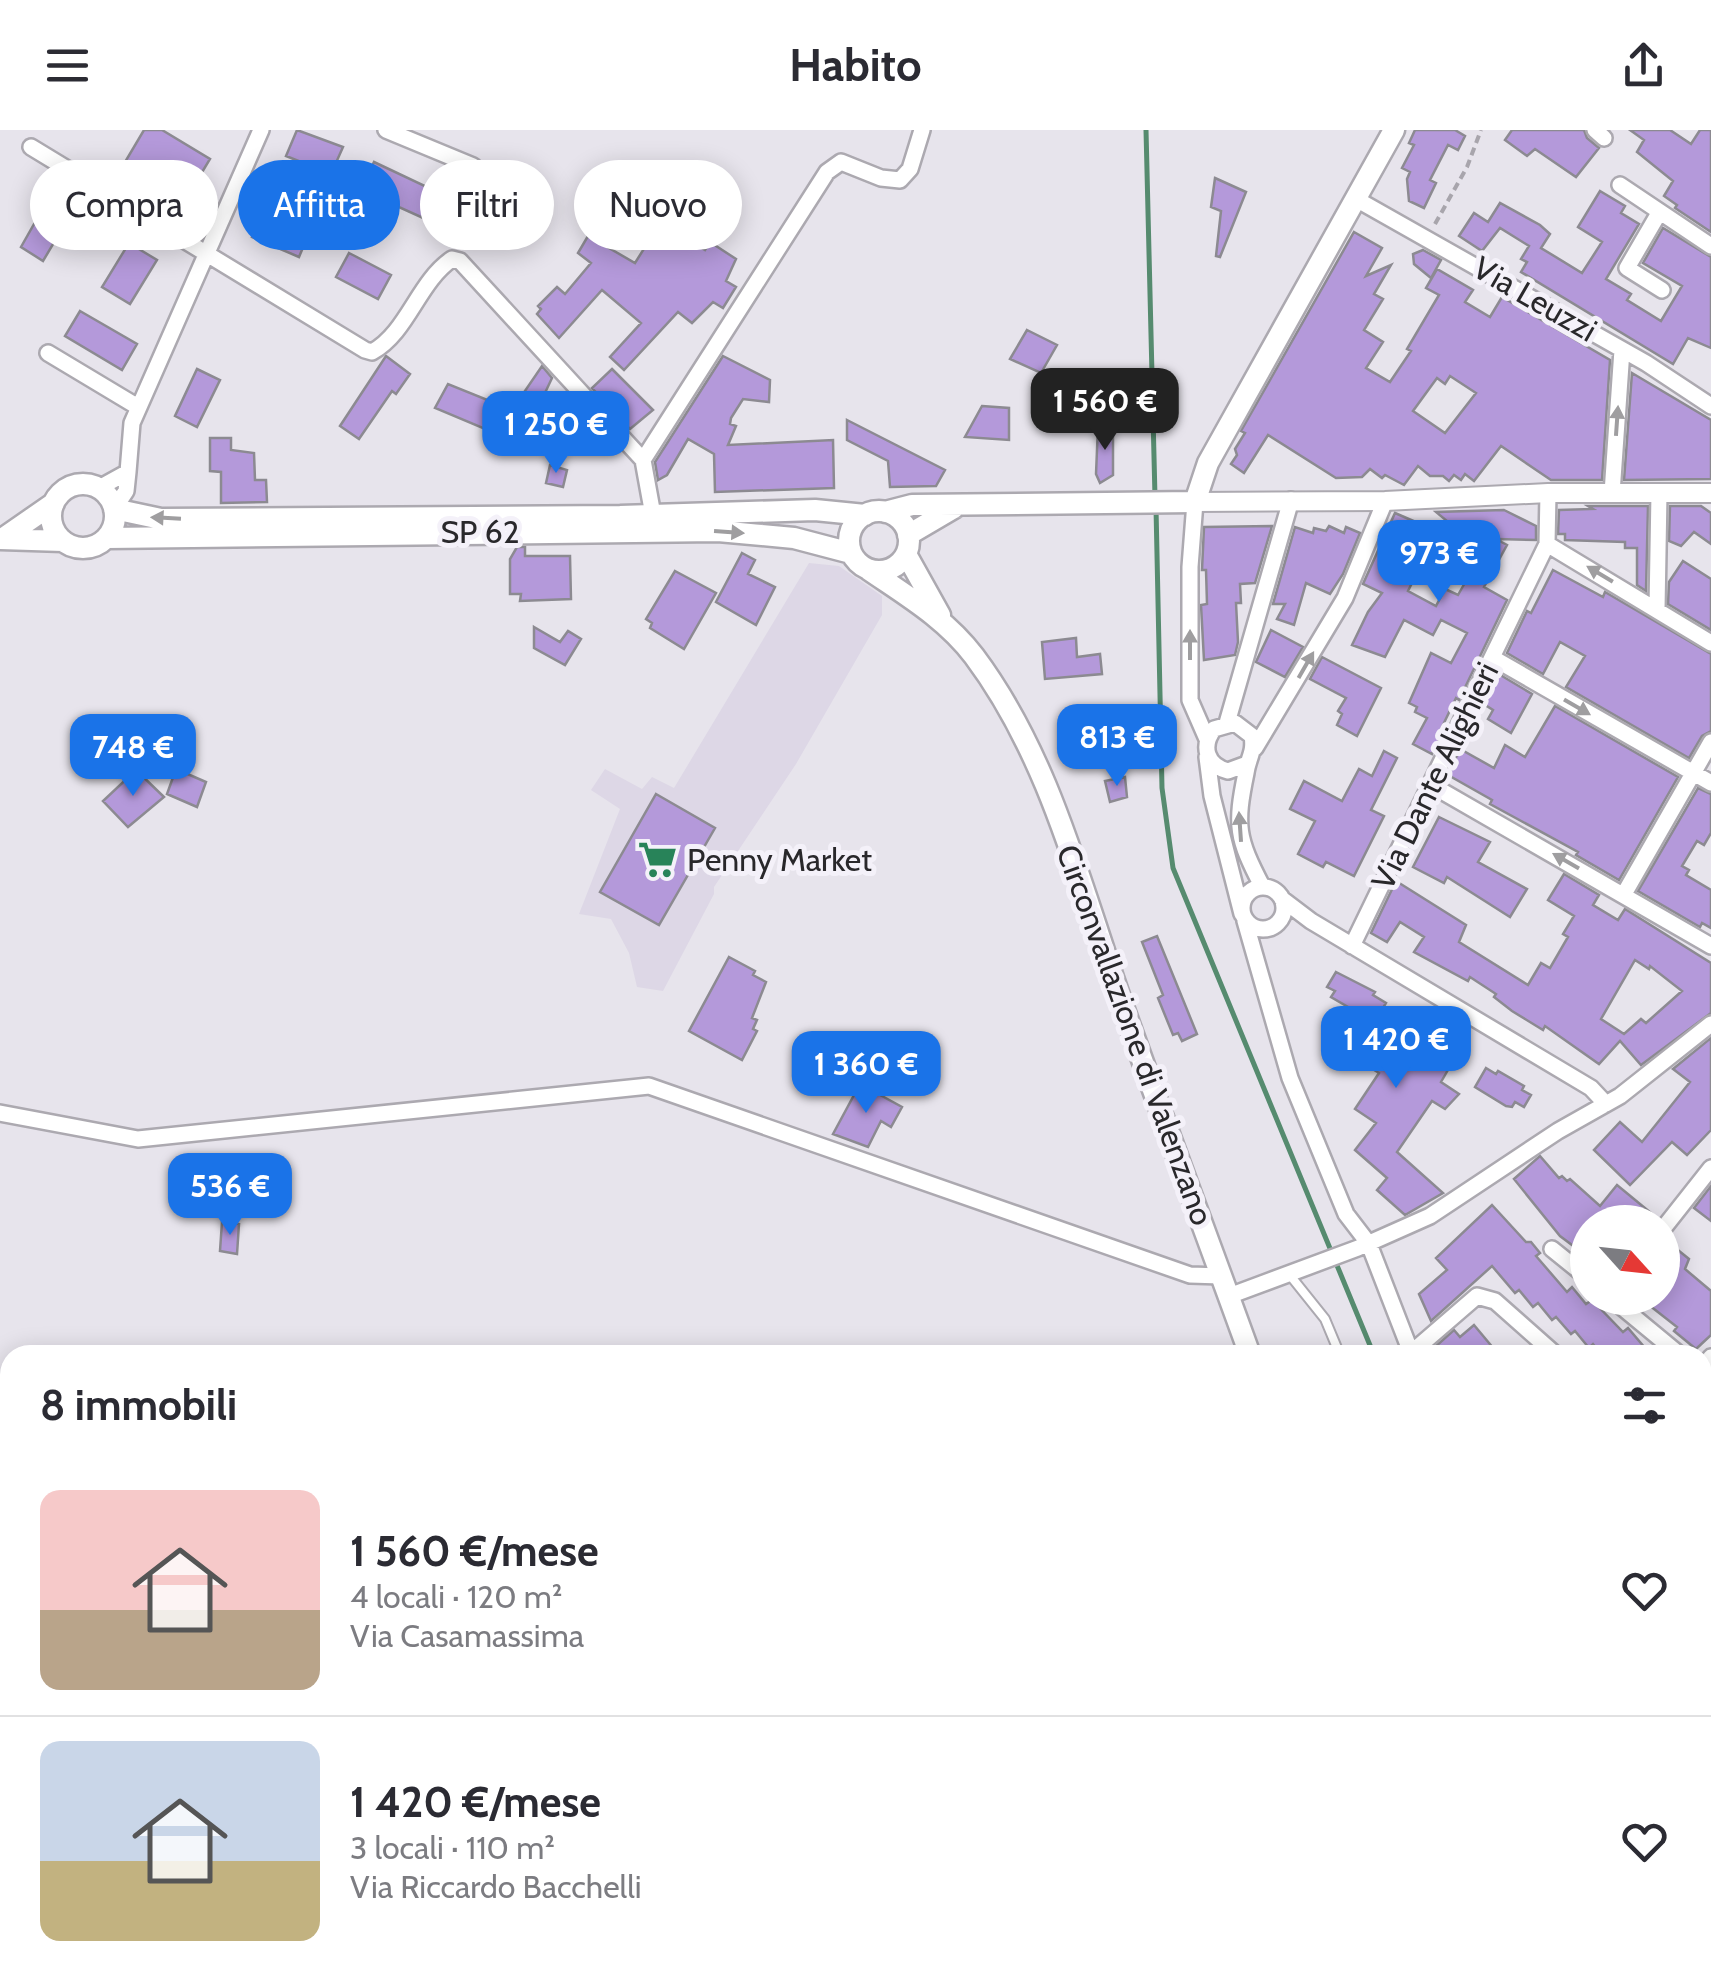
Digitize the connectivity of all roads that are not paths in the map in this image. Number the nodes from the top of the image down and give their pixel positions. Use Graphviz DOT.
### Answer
graph roads {
  1 [pos="261,130"];
  2 [pos="386,130"];
  3 [pos="922,130"];
  4 [pos="1394,130"];
  5 [pos="31,146"];
  6 [pos="458,160"];
  7 [pos="1620,186"];
  8 [pos="1356,199"];
  9 [pos="1659,213"];
  10 [pos="1711,246"];
  11 [pos="208,256"];
  12 [pos="1662,290"];
  13 [pos="1622,350"];
  14 [pos="48,353"];
  15 [pos="1711,406"];
  16 [pos="138,408"];
  17 [pos="643,460"];
  18 [pos="128,472"];
  19 [pos="99,488"];
  20 [pos="1548,493"];
  21 [pos="1612,493"];
  22 [pos="1659,493"];
  23 [pos="1711,493"];
  24 [pos="1292,500"];
  25 [pos="1384,501"];
  26 [pos="1189,502"];
  27 [pos="54,503"];
  28 [pos="956,507"];
  29 [pos="114,510"];
  30 [pos="875,514"];
  31 [pos="653,515"];
  32 [pos="107,538"];
  33 [pos="1,539"];
  34 [pos="63,542"];
  35 [pos="907,544"];
  36 [pos="1546,544"];
  37 [pos="851,553"];
  38 [pos="869,570"];
  39 [pos="1657,609"];
  40 [pos="943,621"];
  41 [pos="1711,643"];
  42 [pos="1492,658"];
  43 [pos="1227,723"];
  44 [pos="1711,742"];
  45 [pos="1207,747"];
  46 [pos="1254,748"];
  47 [pos="1247,764"];
  48 [pos="1694,773"];
  49 [pos="1711,783"];
  50 [pos="1432,786"];
  51 [pos="1262,886"];
  52 [pos="1624,894"];
  53 [pos="1282,899"];
  54 [pos="1244,917"];
  55 [pos="1352,946"];
  56 [pos="1711,946"];
  57 [pos="1711,1024"];
  58 [pos="1606,1104"];
  59 [pos="0,1113"];
  60 [pos="1711,1168"];
  61 [pos="1680,1207"];
  62 [pos="1364,1246"];
  63 [pos="1552,1249"];
  64 [pos="1570,1264"];
  65 [pos="1289,1274"];
  66 [pos="1225,1286"];
  67 [pos="1631,1315"];
  68 [pos="1246,1345"];
  69 [pos="1336,1345"];
  70 [pos="1407,1345"];
  71 [pos="1421,1345"];
  72 [pos="1545,1345"];
  73 [pos="1668,1345"];
  1 -- 11 [label="street"];
  2 -- 6 [label="street"];
  3 -- 17 [label="street"];
  4 -- 8 [label="main road"];
  5 -- 11 [label="street"];
  7 -- 9 [label="street"];
  8 -- 13 [label="street, Via Leuzzi"];
  8 -- 26 [label="main road"];
  9 -- 10 [label="street"];
  9 -- 12 [label="street"];
  11 -- 16 [label="street"];
  11 -- 17 [label="street"];
  13 -- 15 [label="street, Via Leuzzi"];
  21 -- 13 [label="street, one-way"];
  14 -- 16 [label="street"];
  16 -- 18 [label="street"];
  17 -- 31 [label="street"];
  18 -- 19 [label="street"];
  18 -- 29 [label="street"];
  19 -- 27 [label="main road, SP 62"];
  19 -- 29 [label="main road"];
  20 -- 21 [label="street"];
  20 -- 25 [label="street"];
  20 -- 36 [label="street, Via Dante Alighieri"];
  21 -- 22 [label="street"];
  22 -- 23 [label="street"];
  22 -- 39 [label="street"];
  24 -- 25 [label="street"];
  24 -- 26 [label="street"];
  24 -- 43 [label="street"];
  46 -- 25 [label="street, one-way"];
  26 -- 28 [label="main road, SP 62"];
  45 -- 26 [label="street, one-way"];
  27 -- 33 [label="main road, SP 62"];
  27 -- 34 [label="main road"];
  28 -- 30 [label="main road, SP 62"];
  28 -- 35 [label="main road"];
  31 -- 29 [label="main road, SP 62, one-way"];
  29 -- 32 [label="main road"];
  30 -- 31 [label="main road, SP 62"];
  30 -- 35 [label="main road"];
  30 -- 37 [label="main road"];
  32 -- 34 [label="main road, SP 62"];
  32 -- 37 [label="main road, SP 62, one-way"];
  33 -- 34 [label="main road, SP 62"];
  35 -- 38 [label="main road"];
  35 -- 40 [label="main road"];
  39 -- 36 [label="street, one-way"];
  36 -- 42 [label="street, Via Dante Alighieri"];
  37 -- 38 [label="main road"];
  38 -- 40 [label="main road"];
  39 -- 41 [label="street"];
  40 -- 66 [label="main road, Circonvallazione di Valenzano"];
  42 -- 48 [label="street, one-way"];
  42 -- 50 [label="street, Via Dante Alighieri"];
  43 -- 45 [label="street"];
  43 -- 46 [label="street"];
  44 -- 48 [label="street"];
  45 -- 47 [label="street"];
  45 -- 54 [label="street"];
  46 -- 47 [label="street"];
  51 -- 47 [label="street, one-way"];
  48 -- 49 [label="street"];
  48 -- 52 [label="street"];
  52 -- 50 [label="street, one-way"];
  50 -- 55 [label="street, Via Dante Alighieri"];
  51 -- 53 [label="street"];
  51 -- 54 [label="street"];
  52 -- 56 [label="street"];
  53 -- 54 [label="street"];
  53 -- 55 [label="street"];
  54 -- 62 [label="street"];
  55 -- 58 [label="street"];
  57 -- 58 [label="street"];
  58 -- 62 [label="street"];
  59 -- 66 [label="street"];
  60 -- 61 [label="street"];
  62 -- 65 [label="street"];
  62 -- 70 [label="street"];
  63 -- 64 [label="street"];
  65 -- 66 [label="street"];
  65 -- 69 [label="lane"];
  66 -- 68 [label="main road, Circonvallazione di Valenzano"];
  67 -- 73 [label="street"];
  71 -- 72 [label="street"];
}
